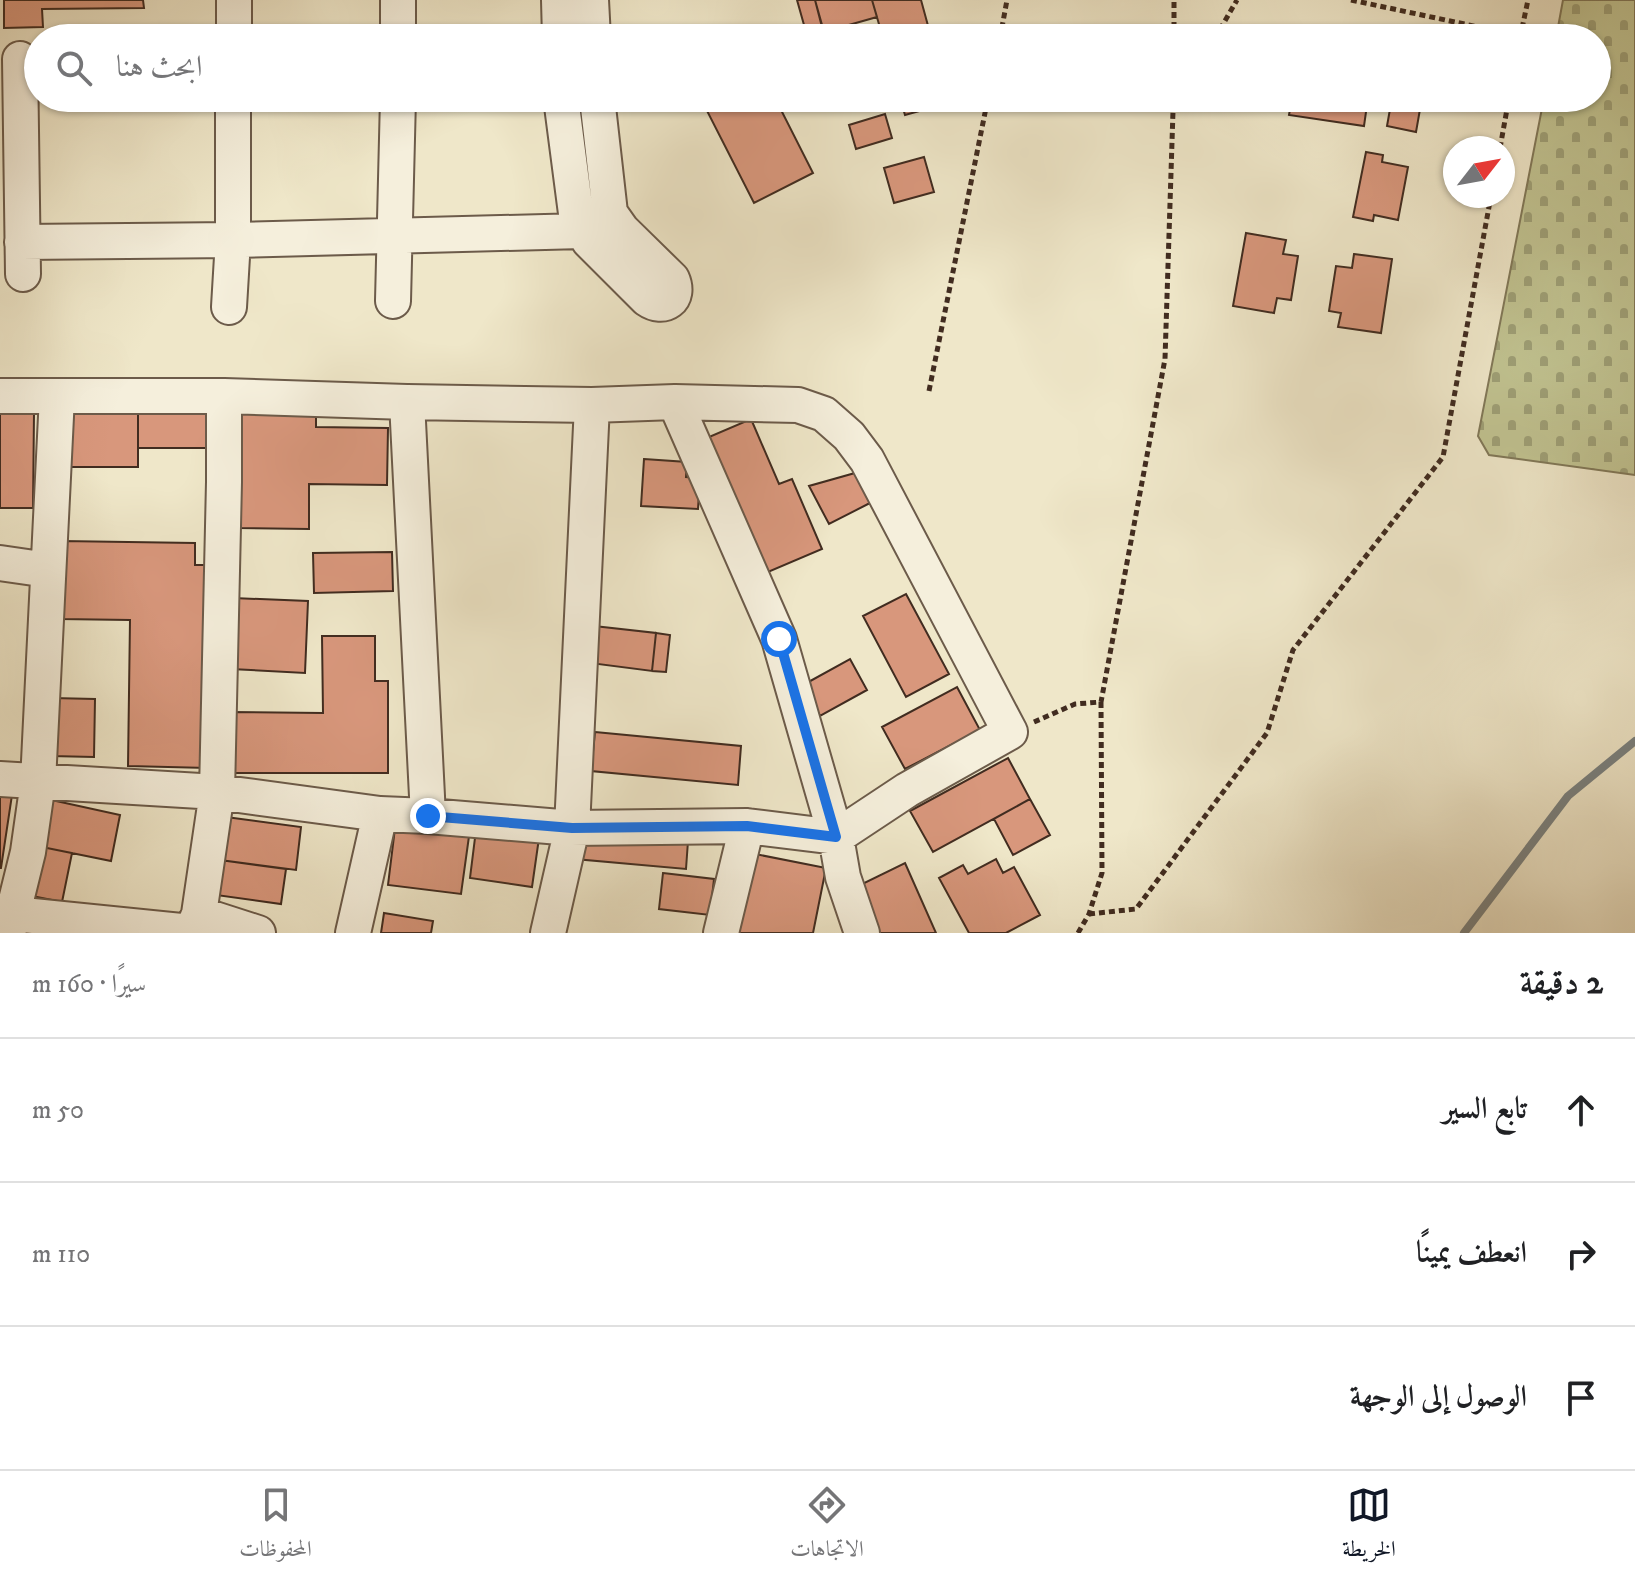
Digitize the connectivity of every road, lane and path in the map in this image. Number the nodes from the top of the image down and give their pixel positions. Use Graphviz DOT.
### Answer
graph roads {
  1 [pos="234,0"];
  2 [pos="398,0"];
  3 [pos="559,0"];
  4 [pos="591,0"];
  5 [pos="1007,0"];
  6 [pos="1174,0"];
  7 [pos="1237,0"];
  8 [pos="1351,0"];
  9 [pos="1528,0"];
  10 [pos="234,24"];
  11 [pos="398,24"];
  12 [pos="560,24"];
  13 [pos="592,24"];
  14 [pos="1003,24"];
  15 [pos="1174,24"];
  16 [pos="1223,24"];
  17 [pos="1461,24"];
  18 [pos="1523,24"];
  19 [pos="25,112"];
  20 [pos="233,112"];
  21 [pos="398,112"];
  22 [pos="563,112"];
  23 [pos="599,112"];
  24 [pos="985,112"];
  25 [pos="1173,112"];
  26 [pos="1506,112"];
  27 [pos="1502,136"];
  28 [pos="1489,208"];
  29 [pos="582,231"];
  30 [pos="394,235"];
  31 [pos="233,240"];
  32 [pos="393,301"];
  33 [pos="229,307"];
  34 [pos="929,391"];
  35 [pos="0,396"];
  36 [pos="57,396"];
  37 [pos="224,396"];
  38 [pos="407,402"];
  39 [pos="675,402"];
  40 [pos="592,405"];
  41 [pos="0,563"];
  42 [pos="48,570"];
  43 [pos="1101,702"];
  44 [pos="1010,732"];
  45 [pos="0,779"];
  46 [pos="38,782"];
  47 [pos="217,792"];
  48 [pos="380,814"];
  49 [pos="428,816"];
  50 [pos="747,826"];
  51 [pos="572,828"];
  52 [pos="836,837"];
  53 [pos="1089,914"];
  54 [pos="11,923"];
  55 [pos="194,926"];
  56 [pos="258,933"];
  57 [pos="353,933"];
  58 [pos="548,933"];
  59 [pos="721,933"];
  60 [pos="862,933"];
  61 [pos="1078,933"];
  1 -- 10 [label="street"];
  2 -- 11 [label="street"];
  3 -- 12 [label="street"];
  4 -- 13 [label="street"];
  5 -- 14 [label="path"];
  6 -- 15 [label="path"];
  7 -- 16 [label="path"];
  8 -- 17 [label="path"];
  9 -- 18 [label="path"];
  19 -- 31 [label="street"];
  20 -- 31 [label="street"];
  21 -- 30 [label="street"];
  22 -- 29 [label="street"];
  23 -- 29 [label="street"];
  24 -- 34 [label="path"];
  25 -- 43 [label="path"];
  26 -- 27 [label="path"];
  28 -- 53 [label="path"];
  29 -- 30 [label="street"];
  30 -- 31 [label="street"];
  30 -- 32 [label="street"];
  31 -- 33 [label="street"];
  35 -- 36 [label="street"];
  36 -- 37 [label="street"];
  36 -- 42 [label="street"];
  37 -- 38 [label="street"];
  37 -- 47 [label="street"];
  38 -- 40 [label="street"];
  38 -- 49 [label="street"];
  39 -- 40 [label="street"];
  39 -- 44 [label="street"];
  39 -- 52 [label="street"];
  40 -- 51 [label="street"];
  41 -- 42 [label="street"];
  42 -- 46 [label="street"];
  43 -- 44 [label="path"];
  43 -- 53 [label="path"];
  44 -- 52 [label="street"];
  45 -- 46 [label="street"];
  46 -- 47 [label="street"];
  46 -- 54 [label="street"];
  47 -- 48 [label="street"];
  47 -- 55 [label="street"];
  48 -- 49 [label="street"];
  48 -- 57 [label="street"];
  49 -- 51 [label="street"];
  50 -- 51 [label="street"];
  50 -- 52 [label="street"];
  50 -- 59 [label="street"];
  51 -- 58 [label="street"];
  52 -- 60 [label="street"];
  53 -- 61 [label="path"];
  54 -- 55 [label="street"];
  55 -- 56 [label="street"];
}
